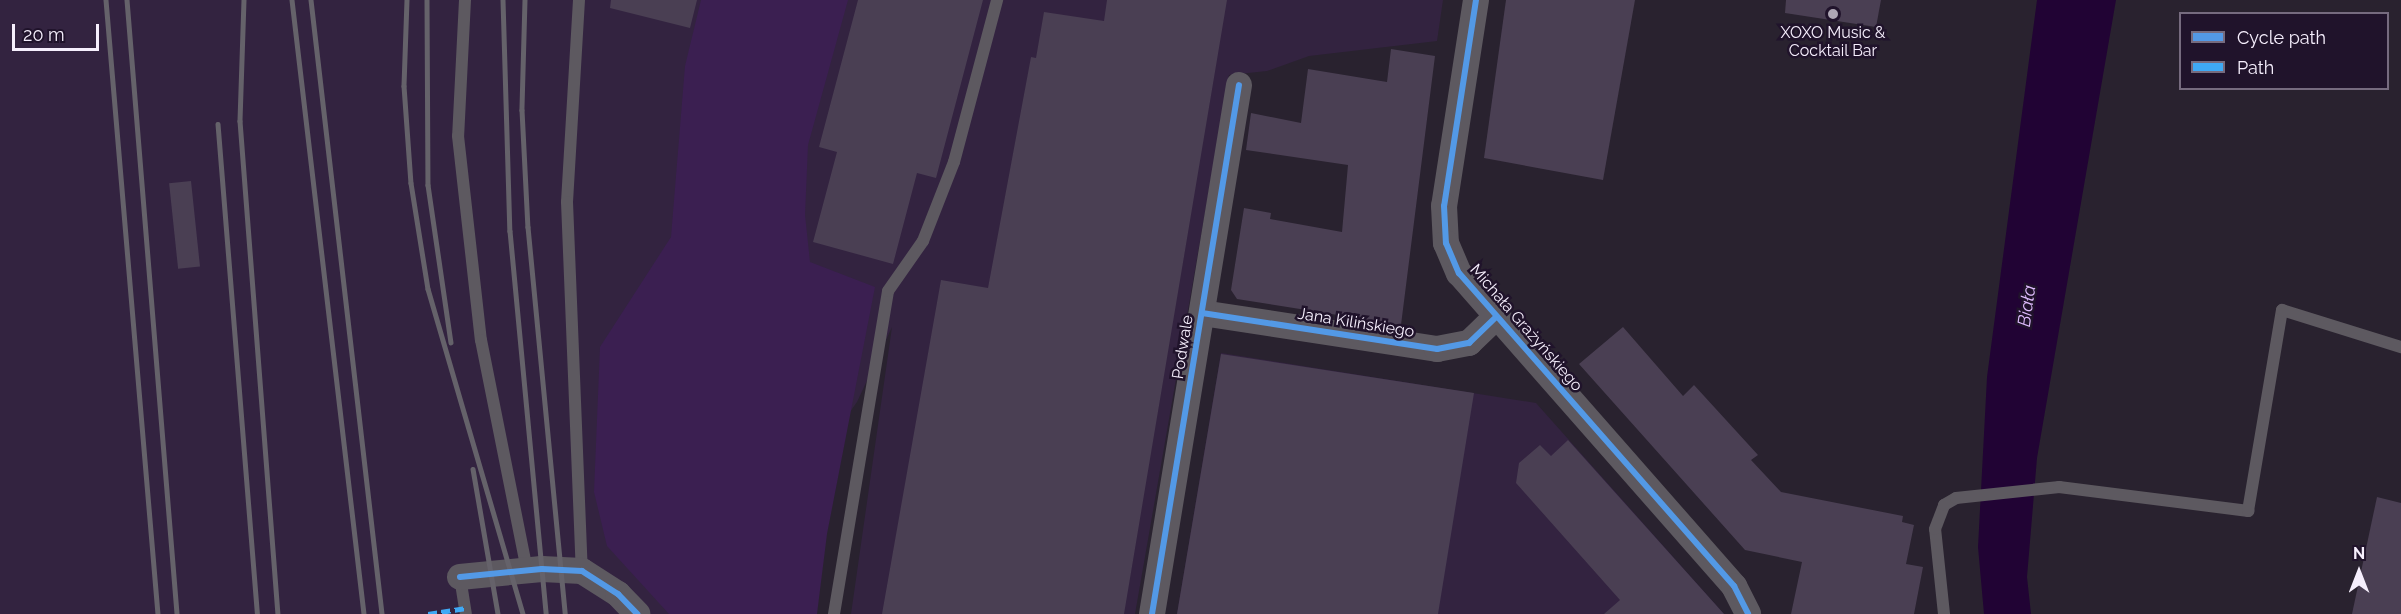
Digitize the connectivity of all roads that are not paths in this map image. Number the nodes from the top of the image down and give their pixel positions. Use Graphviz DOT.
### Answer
graph roads {
  1 [pos="465,0"];
  2 [pos="579,0"];
  3 [pos="997,0"];
  4 [pos="1476,0"];
  5 [pos="1239,85"];
  6 [pos="1202,313"];
  7 [pos="1496,317"];
  8 [pos="2401,347"];
  9 [pos="527,570"];
  10 [pos="582,571"];
  11 [pos="460,577"];
  12 [pos="466,614"];
  13 [pos="637,614"];
  14 [pos="834,614"];
  15 [pos="1152,614"];
  16 [pos="1748,614"];
  17 [pos="1944,614"];
  1 -- 9 [label="lane"];
  2 -- 10 [label="lane"];
  3 -- 14 [label="lane"];
  4 -- 7 [label="street, Michała Grażyńskiego"];
  5 -- 6 [label="street, Podwale"];
  6 -- 7 [label="street, Jana Kilińskiego"];
  6 -- 15 [label="street, Podwale"];
  7 -- 16 [label="street, Michała Grażyńskiego"];
  8 -- 17 [label="lane"];
  9 -- 10 [label="street"];
  9 -- 11 [label="street"];
  10 -- 13 [label="street"];
  11 -- 12 [label="lane"];
}
